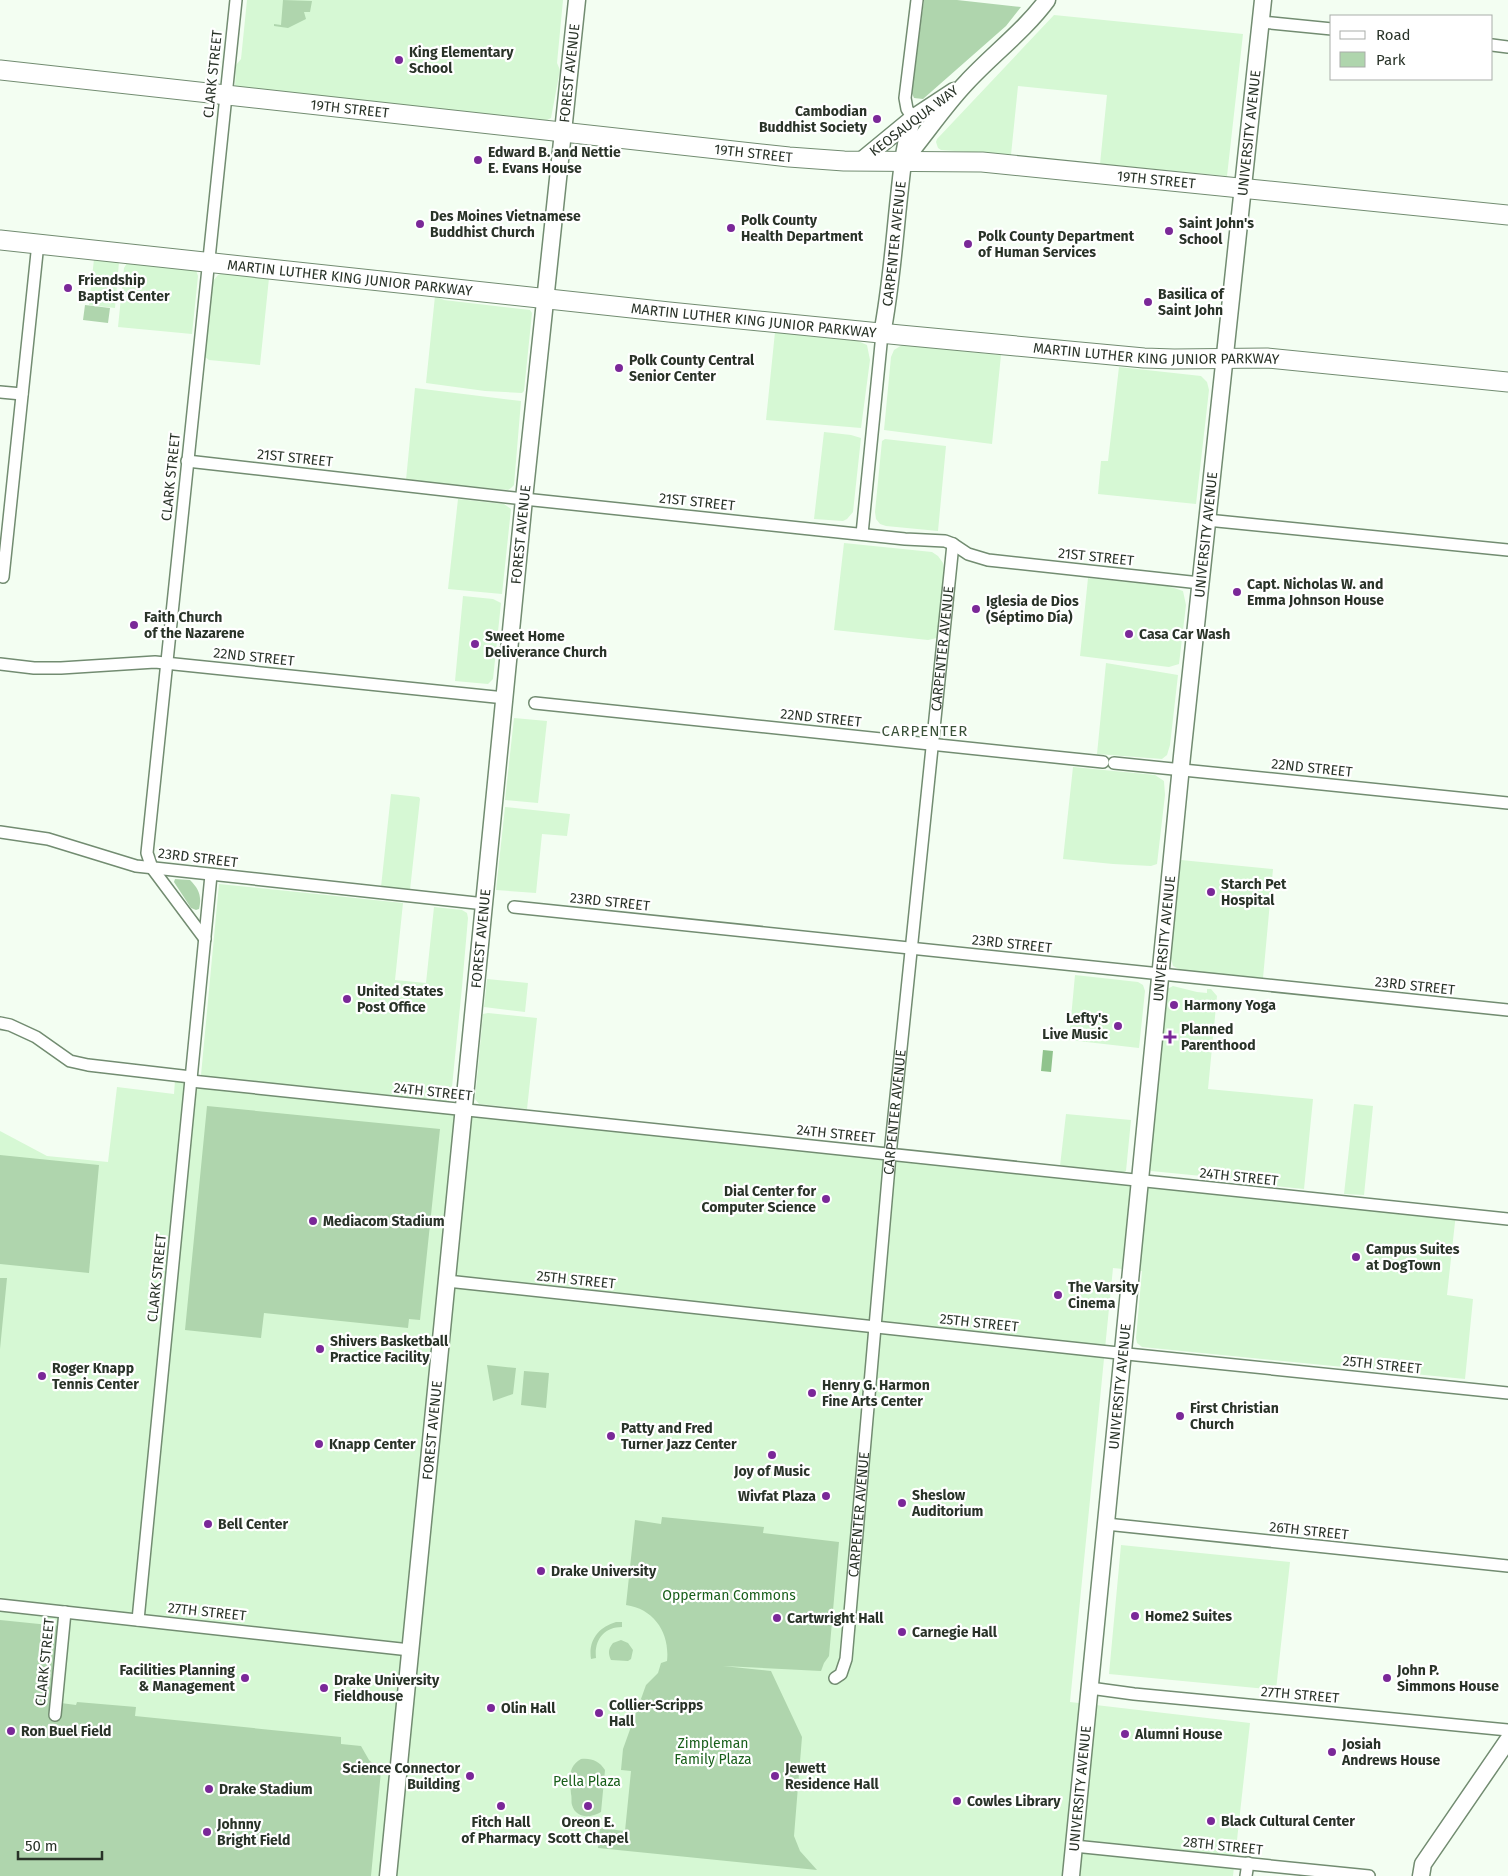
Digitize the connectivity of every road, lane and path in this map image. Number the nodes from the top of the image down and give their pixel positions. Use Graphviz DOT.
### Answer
graph roads {
  1 [pos="236,0"];
  2 [pos="577,0"];
  3 [pos="917,0"];
  4 [pos="1047,0"];
  5 [pos="1263,0"];
  6 [pos="1261,22"];
  7 [pos="1330,29"];
  8 [pos="1493,45"];
  9 [pos="1508,47"];
  10 [pos="0,70"];
  11 [pos="966,82"];
  12 [pos="226,94"];
  13 [pos="913,118"];
  14 [pos="563,131"];
  15 [pos="862,160"];
  16 [pos="903,162"];
  17 [pos="1242,189"];
  18 [pos="1508,215"];
  19 [pos="0,240"];
  20 [pos="38,244"];
  21 [pos="208,261"];
  22 [pos="545,298"];
  23 [pos="882,334"];
  24 [pos="1226,358"];
  25 [pos="1508,382"];
  26 [pos="0,392"];
  27 [pos="22,394"];
  28 [pos="187,461"];
  29 [pos="524,500"];
  30 [pos="1207,520"];
  31 [pos="4,524"];
  32 [pos="862,534"];
  33 [pos="953,544"];
  34 [pos="1508,550"];
  35 [pos="3,577"];
  36 [pos="1200,584"];
  37 [pos="166,663"];
  38 [pos="0,664"];
  39 [pos="505,698"];
  40 [pos="535,703"];
  41 [pos="932,744"];
  42 [pos="1181,770"];
  43 [pos="1508,803"];
  44 [pos="0,832"];
  45 [pos="152,868"];
  46 [pos="212,875"];
  47 [pos="485,904"];
  48 [pos="514,907"];
  49 [pos="205,939"];
  50 [pos="911,949"];
  51 [pos="1161,975"];
  52 [pos="1508,1010"];
  53 [pos="0,1023"];
  54 [pos="191,1079"];
  55 [pos="464,1110"];
  56 [pos="890,1155"];
  57 [pos="1140,1182"];
  58 [pos="1508,1219"];
  59 [pos="447,1281"];
  60 [pos="875,1327"];
  61 [pos="1123,1354"];
  62 [pos="1508,1393"];
  63 [pos="1106,1524"];
  64 [pos="1508,1566"];
  65 [pos="0,1605"];
  66 [pos="66,1612"];
  67 [pos="138,1620"];
  68 [pos="410,1650"];
  69 [pos="835,1678"];
  70 [pos="1090,1688"];
  71 [pos="55,1716"];
  72 [pos="1508,1739"];
  73 [pos="1074,1846"];
  74 [pos="1248,1863"];
  75 [pos="388,1876"];
  76 [pos="1071,1876"];
  77 [pos="1246,1876"];
  78 [pos="1369,1876"];
  79 [pos="1421,1876"];
  1 -- 12 [label="street, CLARK STREET"];
  2 -- 14 [label="main road, FOREST AVENUE"];
  3 -- 13 [label="street"];
  4 -- 11 [label="main road, KEOSAUQUA WAY"];
  5 -- 6 [label="main road, UNIVERSITY AVENUE"];
  6 -- 7 [label="street"];
  6 -- 17 [label="main road, UNIVERSITY AVENUE"];
  8 -- 9 [label="street"];
  10 -- 12 [label="main road, 19TH STREET"];
  11 -- 13 [label="main road, KEOSAUQUA WAY"];
  11 -- 16 [label="main road, KEOSAUQUA WAY"];
  12 -- 14 [label="main road, 19TH STREET"];
  12 -- 21 [label="street, CLARK STREET"];
  13 -- 15 [label="main road, KEOSAUQUA WAY"];
  13 -- 16 [label="main road, CARPENTER AVENUE"];
  14 -- 15 [label="main road, 19TH STREET"];
  14 -- 22 [label="main road, FOREST AVENUE"];
  15 -- 16 [label="main road, 19TH STREET"];
  16 -- 17 [label="main road, 19TH STREET"];
  16 -- 23 [label="main road, CARPENTER AVENUE"];
  17 -- 18 [label="main road, 19TH STREET"];
  17 -- 24 [label="main road, UNIVERSITY AVENUE"];
  19 -- 20 [label="main road, MARTIN LUTHER KING JUNIOR PARKWAY"];
  20 -- 21 [label="main road, MARTIN LUTHER KING JUNIOR PARKWAY"];
  20 -- 27 [label="street"];
  21 -- 22 [label="main road, MARTIN LUTHER KING JUNIOR PARKWAY"];
  21 -- 28 [label="street, CLARK STREET"];
  22 -- 23 [label="main road, MARTIN LUTHER KING JUNIOR PARKWAY"];
  22 -- 29 [label="main road, FOREST AVENUE"];
  23 -- 24 [label="main road, MARTIN LUTHER KING JUNIOR PARKWAY"];
  23 -- 32 [label="street, CARPENTER AVENUE"];
  24 -- 25 [label="main road, MARTIN LUTHER KING JUNIOR PARKWAY"];
  24 -- 30 [label="main road, UNIVERSITY AVENUE"];
  26 -- 27 [label="street"];
  27 -- 31 [label="street"];
  28 -- 29 [label="street, 21ST STREET"];
  28 -- 37 [label="street, CLARK STREET"];
  29 -- 32 [label="street, 21ST STREET"];
  29 -- 39 [label="main road, FOREST AVENUE"];
  30 -- 34 [label="street"];
  30 -- 36 [label="main road, UNIVERSITY AVENUE"];
  31 -- 35 [label="street"];
  32 -- 33 [label="street, 21ST STREET"];
  33 -- 36 [label="street, 21ST STREET"];
  33 -- 41 [label="street, CARPENTER AVENUE"];
  36 -- 42 [label="main road, UNIVERSITY AVENUE"];
  37 -- 38 [label="street, 22ND STREET"];
  37 -- 39 [label="street, 22ND STREET"];
  37 -- 45 [label="street, CLARK STREET"];
  39 -- 47 [label="main road, FOREST AVENUE"];
  40 -- 41 [label="street, 22ND STREET"];
  41 -- 42 [label="street, 22ND STREET"];
  41 -- 50 [label="street, CARPENTER AVENUE"];
  42 -- 43 [label="street, 22ND STREET"];
  42 -- 51 [label="main road, UNIVERSITY AVENUE"];
  44 -- 45 [label="street, 23RD STREET"];
  45 -- 46 [label="street, 23RD STREET"];
  45 -- 49 [label="street, CLARK STREET"];
  46 -- 47 [label="street, 23RD STREET"];
  46 -- 49 [label="street, CLARK STREET"];
  47 -- 55 [label="main road, FOREST AVENUE"];
  48 -- 50 [label="street, 23RD STREET"];
  49 -- 54 [label="street, CLARK STREET"];
  50 -- 51 [label="street, 23RD STREET"];
  50 -- 56 [label="street, CARPENTER AVENUE"];
  51 -- 52 [label="street, 23RD STREET"];
  51 -- 57 [label="main road, UNIVERSITY AVENUE"];
  53 -- 54 [label="street, 24TH STREET"];
  54 -- 55 [label="street, 24TH STREET"];
  54 -- 67 [label="street, CLARK STREET"];
  55 -- 56 [label="street, 24TH STREET"];
  55 -- 59 [label="main road, FOREST AVENUE"];
  56 -- 57 [label="street, 24TH STREET"];
  56 -- 60 [label="street, CARPENTER AVENUE"];
  57 -- 58 [label="street, 24TH STREET"];
  57 -- 61 [label="main road, UNIVERSITY AVENUE"];
  59 -- 60 [label="street, 25TH STREET"];
  59 -- 68 [label="main road, FOREST AVENUE"];
  60 -- 61 [label="street, 25TH STREET"];
  60 -- 69 [label="street, CARPENTER AVENUE"];
  61 -- 62 [label="street, 25TH STREET"];
  61 -- 63 [label="main road, UNIVERSITY AVENUE"];
  63 -- 64 [label="street, 26TH STREET"];
  63 -- 70 [label="main road, UNIVERSITY AVENUE"];
  65 -- 66 [label="street, 27TH STREET"];
  66 -- 67 [label="street, 27TH STREET"];
  66 -- 71 [label="street, CLARK STREET"];
  67 -- 68 [label="street, 27TH STREET"];
  68 -- 75 [label="main road, FOREST AVENUE"];
  70 -- 72 [label="street, 27TH STREET"];
  70 -- 73 [label="main road, UNIVERSITY AVENUE"];
  72 -- 79 [label="main road"];
  73 -- 74 [label="street, 28TH STREET"];
  73 -- 76 [label="main road, UNIVERSITY AVENUE"];
  74 -- 77 [label="street"];
  74 -- 78 [label="street, 28TH STREET"];
}
